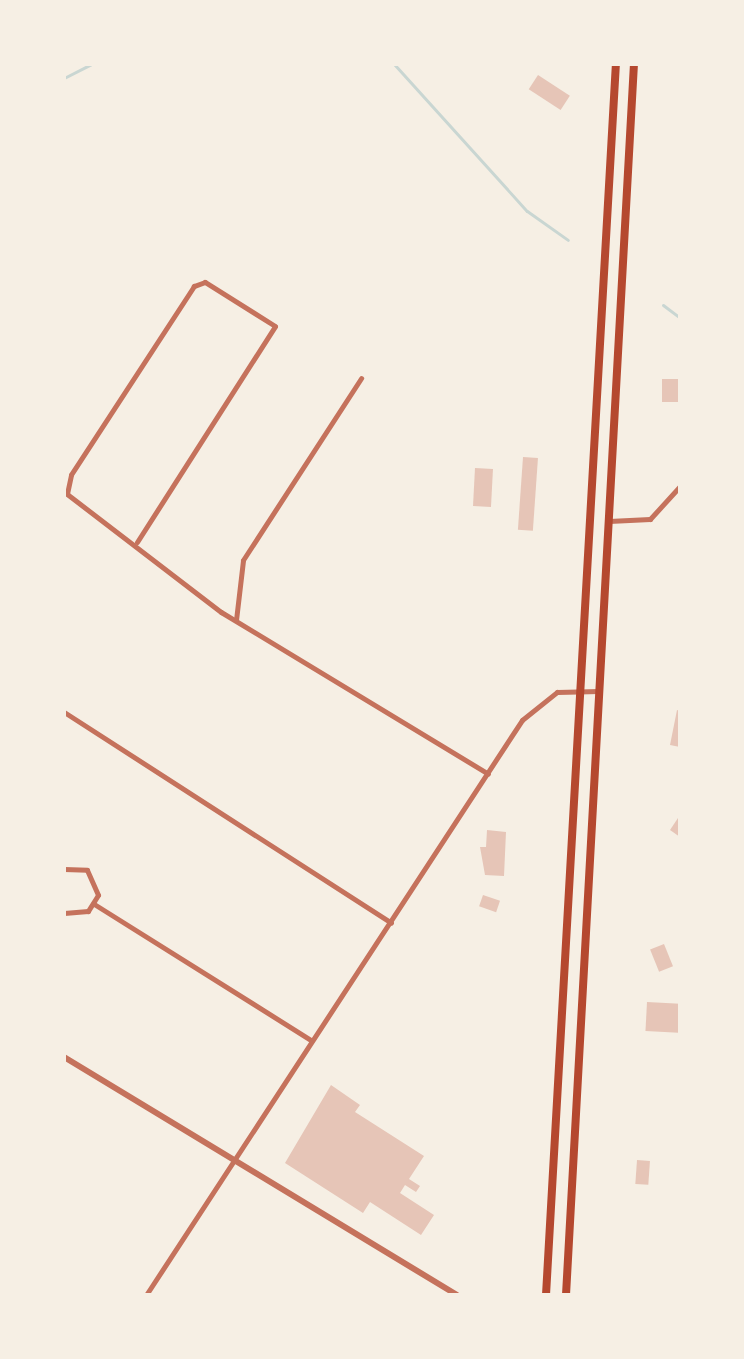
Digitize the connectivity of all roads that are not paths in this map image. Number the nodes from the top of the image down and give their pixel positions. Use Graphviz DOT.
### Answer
graph roads {
  1 [pos="616,64"];
  2 [pos="634,64"];
  3 [pos="602,319"];
  4 [pos="620,320"];
  5 [pos="361,378"];
  6 [pos="680,486"];
  7 [pos="591,514"];
  8 [pos="609,521"];
  9 [pos="137,542"];
  10 [pos="236,621"];
  11 [pos="581,689"];
  12 [pos="599,691"];
  13 [pos="64,712"];
  14 [pos="488,774"];
  15 [pos="64,869"];
  16 [pos="94,904"];
  17 [pos="64,913"];
  18 [pos="391,923"];
  19 [pos="563,1016"];
  20 [pos="581,1017"];
  21 [pos="311,1040"];
  22 [pos="64,1057"];
  23 [pos="233,1160"];
  24 [pos="146,1295"];
  25 [pos="457,1295"];
  26 [pos="546,1295"];
  27 [pos="566,1295"];
  1 -- 3 [label="highway"];
  2 -- 4 [label="highway"];
  3 -- 4 [label="highway"];
  3 -- 7 [label="highway"];
  4 -- 8 [label="highway"];
  5 -- 10 [label="street"];
  6 -- 8 [label="street"];
  7 -- 8 [label="highway"];
  7 -- 11 [label="highway"];
  8 -- 12 [label="highway"];
  9 -- 9 [label="street"];
  9 -- 10 [label="street"];
  10 -- 14 [label="street"];
  11 -- 12 [label="street"];
  11 -- 14 [label="street"];
  11 -- 19 [label="highway"];
  12 -- 20 [label="highway"];
  13 -- 18 [label="street"];
  14 -- 18 [label="street"];
  15 -- 16 [label="street"];
  16 -- 17 [label="street"];
  16 -- 21 [label="street"];
  18 -- 21 [label="street"];
  19 -- 20 [label="highway"];
  19 -- 26 [label="highway"];
  20 -- 27 [label="highway"];
  21 -- 23 [label="street"];
  22 -- 23 [label="street"];
  23 -- 24 [label="street"];
  23 -- 25 [label="street"];
}
